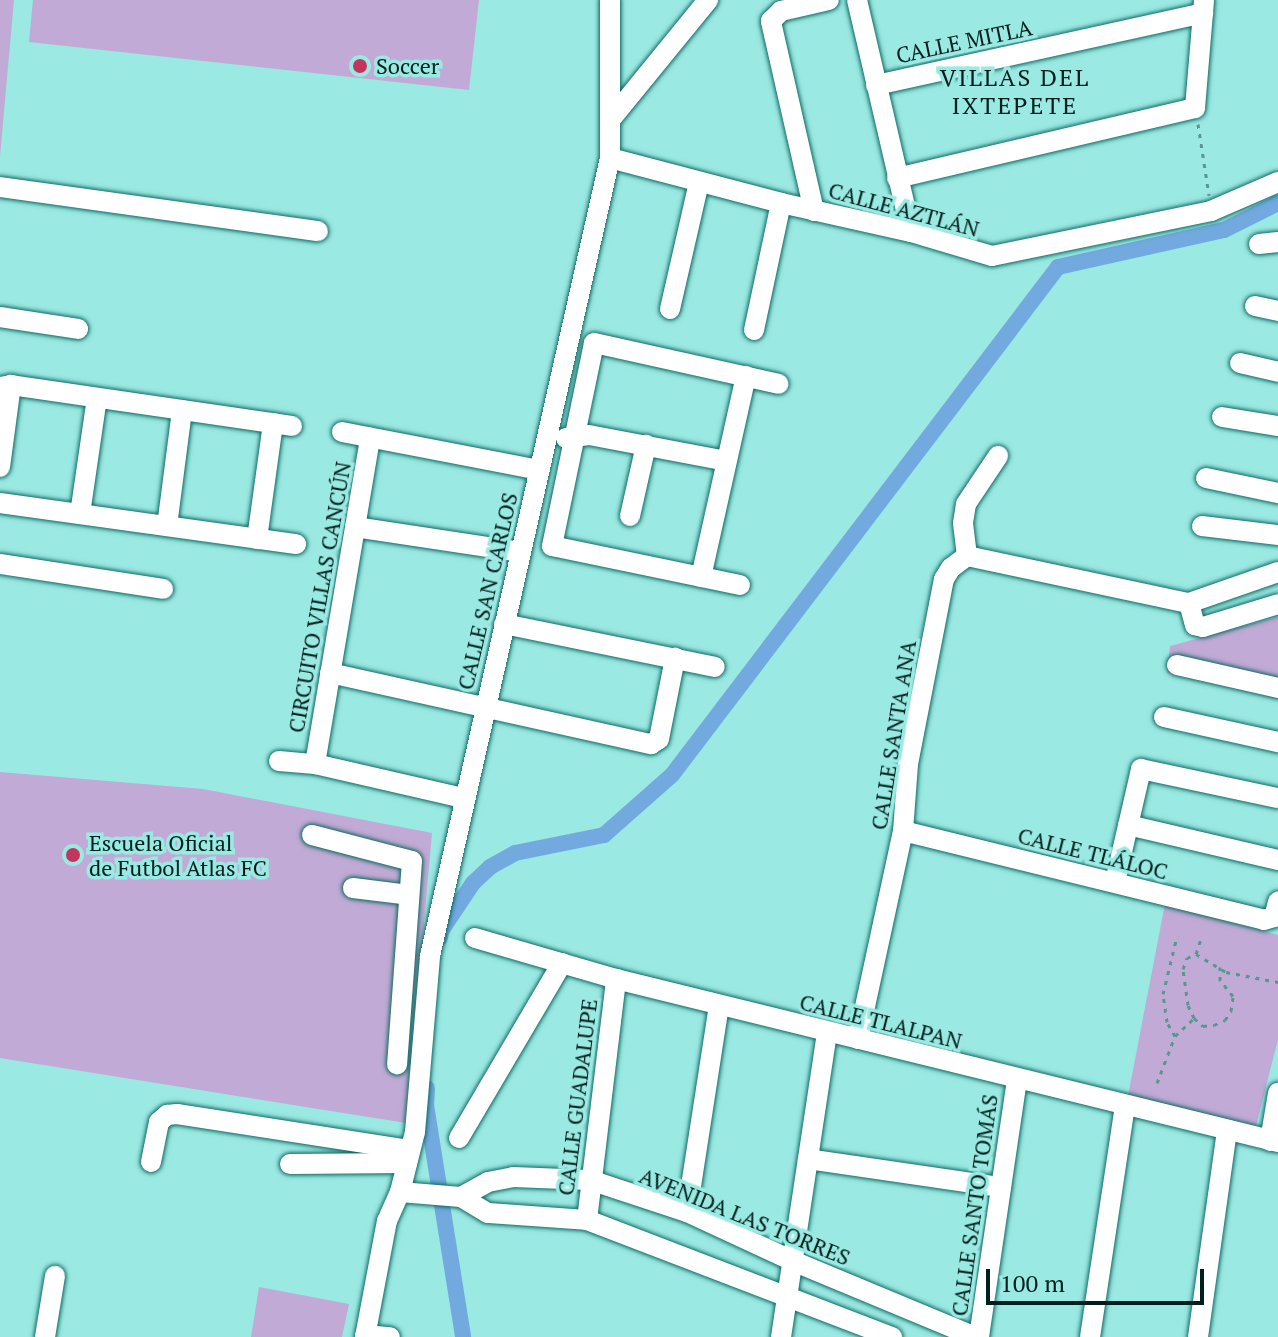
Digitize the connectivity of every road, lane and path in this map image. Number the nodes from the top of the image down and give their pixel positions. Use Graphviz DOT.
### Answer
graph roads {
  1 [pos="610,0"];
  2 [pos="708,0"];
  3 [pos="829,0"];
  4 [pos="857,0"];
  5 [pos="1203,6"];
  6 [pos="876,85"];
  7 [pos="1195,108"];
  8 [pos="611,119"];
  9 [pos="610,158"];
  10 [pos="897,178"];
  11 [pos="699,182"];
  12 [pos="1278,182"];
  13 [pos="10,189"];
  14 [pos="781,203"];
  15 [pos="814,211"];
  16 [pos="1211,211"];
  17 [pos="318,231"];
  18 [pos="911,232"];
  19 [pos="1255,306"];
  20 [pos="670,309"];
  21 [pos="1278,311"];
  22 [pos="0,317"];
  23 [pos="78,329"];
  24 [pos="754,330"];
  25 [pos="1240,363"];
  26 [pos="1278,372"];
  27 [pos="746,376"];
  28 [pos="779,384"];
  29 [pos="5,386"];
  30 [pos="97,398"];
  31 [pos="182,410"];
  32 [pos="1222,417"];
  33 [pos="549,425"];
  34 [pos="1278,426"];
  35 [pos="342,432"];
  36 [pos="580,432"];
  37 [pos="370,438"];
  38 [pos="646,445"];
  39 [pos="998,456"];
  40 [pos="727,461"];
  41 [pos="0,467"];
  42 [pos="532,468"];
  43 [pos="1206,478"];
  44 [pos="1278,493"];
  45 [pos="0,503"];
  46 [pos="80,514"];
  47 [pos="630,516"];
  48 [pos="167,526"];
  49 [pos="1202,526"];
  50 [pos="355,527"];
  51 [pos="1278,535"];
  52 [pos="257,539"];
  53 [pos="296,544"];
  54 [pos="512,550"];
  55 [pos="967,556"];
  56 [pos="0,564"];
  57 [pos="1278,572"];
  58 [pos="701,577"];
  59 [pos="740,585"];
  60 [pos="163,589"];
  61 [pos="1189,603"];
  62 [pos="1278,604"];
  63 [pos="504,624"];
  64 [pos="675,658"];
  65 [pos="1177,665"];
  66 [pos="715,667"];
  67 [pos="330,673"];
  68 [pos="1278,688"];
  69 [pos="485,709"];
  70 [pos="1164,717"];
  71 [pos="1278,742"];
  72 [pos="279,761"];
  73 [pos="315,764"];
  74 [pos="464,798"];
  75 [pos="1278,798"];
  76 [pos="1128,825"];
  77 [pos="903,831"];
  78 [pos="312,835"];
  79 [pos="1278,860"];
  80 [pos="412,861"];
  81 [pos="449,869"];
  82 [pos="1115,882"];
  83 [pos="353,888"];
  84 [pos="409,895"];
  85 [pos="1275,910"];
  86 [pos="1177,936"];
  87 [pos="1202,936"];
  88 [pos="475,938"];
  89 [pos="1196,954"];
  90 [pos="562,963"];
  91 [pos="1220,967"];
  92 [pos="616,979"];
  93 [pos="1278,982"];
  94 [pos="719,1005"];
  95 [pos="1194,1018"];
  96 [pos="827,1032"];
  97 [pos="1175,1036"];
  98 [pos="858,1039"];
  99 [pos="397,1064"];
  100 [pos="1017,1079"];
  101 [pos="1157,1083"];
  102 [pos="1278,1093"];
  103 [pos="1125,1105"];
  104 [pos="1227,1130"];
  105 [pos="459,1138"];
  106 [pos="1274,1142"];
  107 [pos="409,1156"];
  108 [pos="808,1159"];
  109 [pos="151,1162"];
  110 [pos="290,1164"];
  111 [pos="590,1180"];
  112 [pos="488,1182"];
  113 [pos="1001,1187"];
  114 [pos="400,1192"];
  115 [pos="454,1196"];
  116 [pos="687,1212"];
  117 [pos="488,1213"];
  118 [pos="587,1220"];
  119 [pos="793,1261"];
  120 [pos="55,1276"];
  121 [pos="788,1294"];
  122 [pos="365,1336"];
  123 [pos="45,1337"];
  124 [pos="390,1337"];
  125 [pos="781,1337"];
  126 [pos="892,1337"];
  127 [pos="978,1337"];
  128 [pos="1090,1337"];
  129 [pos="1198,1337"];
  1 -- 8 [label="street, CALLE SAN CARLOS"];
  2 -- 8 [label="street"];
  3 -- 15 [label="street"];
  4 -- 6 [label="street"];
  5 -- 6 [label="street, CALLE MITLA"];
  5 -- 7 [label="street"];
  6 -- 10 [label="street"];
  7 -- 10 [label="street"];
  7 -- 16 [label="path"];
  8 -- 9 [label="street, CALLE SAN CARLOS"];
  9 -- 11 [label="street, CALLE AZTLÁN"];
  9 -- 33 [label="street, CALLE SAN CARLOS"];
  10 -- 18 [label="street"];
  11 -- 14 [label="street, CALLE AZTLÁN"];
  11 -- 20 [label="street"];
  12 -- 16 [label="street, CALLE AZTLÁN"];
  13 -- 17 [label="street"];
  14 -- 15 [label="street, CALLE AZTLÁN"];
  14 -- 24 [label="street"];
  15 -- 18 [label="street, CALLE AZTLÁN"];
  16 -- 18 [label="street, CALLE AZTLÁN"];
  19 -- 21 [label="street"];
  22 -- 23 [label="street"];
  25 -- 26 [label="street"];
  27 -- 28 [label="street"];
  27 -- 36 [label="street"];
  27 -- 40 [label="street"];
  29 -- 30 [label="street"];
  29 -- 41 [label="street"];
  30 -- 31 [label="street"];
  30 -- 46 [label="street"];
  31 -- 48 [label="street"];
  31 -- 52 [label="street"];
  32 -- 34 [label="street"];
  33 -- 36 [label="street"];
  33 -- 42 [label="street, CALLE SAN CARLOS"];
  35 -- 37 [label="street"];
  36 -- 38 [label="street"];
  36 -- 58 [label="street"];
  37 -- 42 [label="street"];
  37 -- 50 [label="street, CIRCUITO VILLAS CANCÚN"];
  38 -- 40 [label="street"];
  38 -- 47 [label="street"];
  39 -- 55 [label="street"];
  40 -- 58 [label="street"];
  42 -- 54 [label="street, CALLE SAN CARLOS"];
  43 -- 44 [label="street"];
  45 -- 46 [label="street"];
  46 -- 48 [label="street"];
  48 -- 52 [label="street"];
  49 -- 51 [label="street"];
  50 -- 54 [label="street"];
  50 -- 67 [label="street, CIRCUITO VILLAS CANCÚN"];
  52 -- 53 [label="street"];
  54 -- 63 [label="street, CALLE SAN CARLOS"];
  55 -- 61 [label="street"];
  55 -- 77 [label="street, CALLE SANTA ANA"];
  56 -- 60 [label="street"];
  57 -- 61 [label="street"];
  58 -- 59 [label="street"];
  61 -- 62 [label="street"];
  63 -- 64 [label="street"];
  63 -- 69 [label="street, CALLE SAN CARLOS"];
  64 -- 66 [label="street"];
  64 -- 69 [label="street"];
  65 -- 68 [label="street"];
  67 -- 69 [label="street"];
  67 -- 73 [label="street, CIRCUITO VILLAS CANCÚN"];
  69 -- 74 [label="street, CALLE SAN CARLOS"];
  70 -- 71 [label="street"];
  72 -- 73 [label="street"];
  73 -- 74 [label="street"];
  74 -- 81 [label="street, CALLE SAN CARLOS"];
  75 -- 76 [label="street"];
  76 -- 79 [label="street"];
  76 -- 82 [label="street"];
  77 -- 82 [label="street, CALLE TLÁLOC"];
  77 -- 98 [label="street, CALLE SANTA ANA"];
  78 -- 80 [label="street"];
  80 -- 81 [label="street"];
  80 -- 84 [label="street"];
  81 -- 107 [label="street, CALLE SAN CARLOS"];
  82 -- 85 [label="street, CALLE TLÁLOC"];
  83 -- 84 [label="street"];
  84 -- 99 [label="street"];
  86 -- 97 [label="path"];
  87 -- 89 [label="path"];
  88 -- 90 [label="street, CALLE TLALPAN"];
  89 -- 91 [label="path"];
  89 -- 95 [label="path"];
  90 -- 92 [label="street, CALLE TLALPAN"];
  90 -- 105 [label="street"];
  91 -- 93 [label="path"];
  91 -- 95 [label="path"];
  92 -- 94 [label="street, CALLE TLALPAN"];
  92 -- 111 [label="street, CALLE GUADALUPE"];
  94 -- 96 [label="street, CALLE TLALPAN"];
  94 -- 116 [label="street"];
  95 -- 97 [label="path"];
  96 -- 98 [label="street, CALLE TLALPAN"];
  96 -- 108 [label="street"];
  97 -- 101 [label="path"];
  98 -- 100 [label="street, CALLE TLALPAN"];
  100 -- 103 [label="street, CALLE TLALPAN"];
  100 -- 113 [label="street, CALLE SANTO TOMÁS"];
  102 -- 106 [label="street"];
  103 -- 104 [label="street, CALLE TLALPAN"];
  103 -- 128 [label="street"];
  104 -- 106 [label="street, CALLE TLALPAN"];
  104 -- 129 [label="street"];
  107 -- 109 [label="street"];
  107 -- 110 [label="street"];
  107 -- 114 [label="street, CALLE SAN CARLOS"];
  108 -- 113 [label="street"];
  108 -- 119 [label="street"];
  111 -- 112 [label="street, AVENIDA LAS TORRES"];
  111 -- 116 [label="street, AVENIDA LAS TORRES"];
  111 -- 118 [label="street, CALLE GUADALUPE"];
  112 -- 115 [label="street, AVENIDA LAS TORRES"];
  112 -- 117 [label="street"];
  113 -- 127 [label="street, CALLE SANTO TOMÁS"];
  114 -- 115 [label="street"];
  114 -- 122 [label="street, CALLE SAN CARLOS"];
  115 -- 117 [label="street"];
  116 -- 119 [label="street, AVENIDA LAS TORRES"];
  117 -- 118 [label="street"];
  118 -- 121 [label="street"];
  119 -- 121 [label="street"];
  119 -- 127 [label="street, AVENIDA LAS TORRES"];
  120 -- 123 [label="street"];
  121 -- 125 [label="street"];
  121 -- 126 [label="street"];
  122 -- 124 [label="street"];
}
